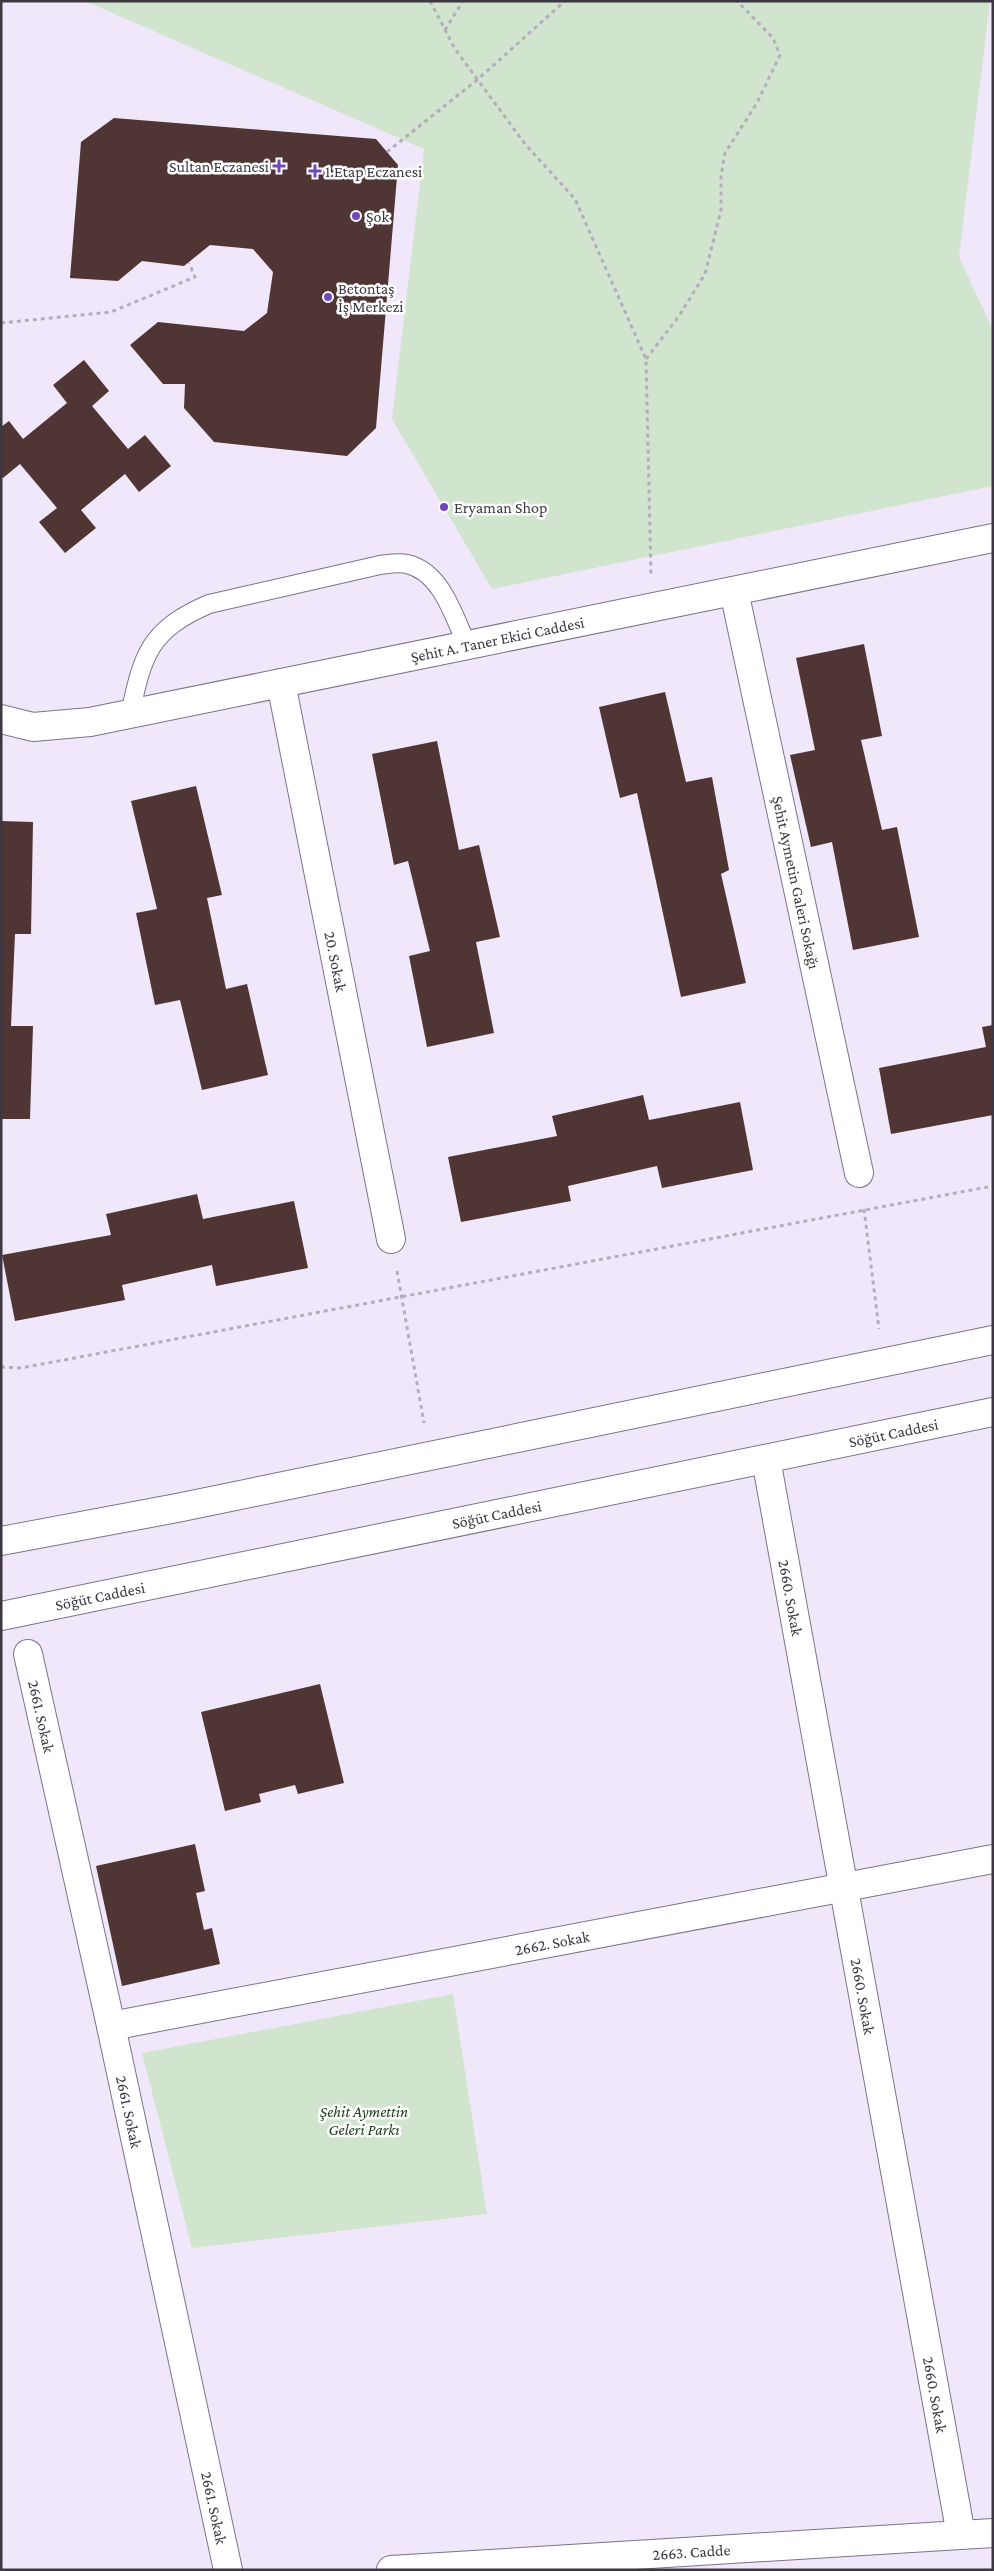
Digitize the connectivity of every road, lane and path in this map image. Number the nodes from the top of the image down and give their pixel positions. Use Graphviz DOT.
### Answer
graph roads {
  1 [pos="430,1"];
  2 [pos="463,1"];
  3 [pos="565,1"];
  4 [pos="737,1"];
  5 [pos="445,30"];
  6 [pos="478,80"];
  7 [pos="387,152"];
  8 [pos="189,263"];
  9 [pos="1,323"];
  10 [pos="646,359"];
  11 [pos="993,538"];
  12 [pos="734,591"];
  13 [pos="651,608"];
  14 [pos="468,645"];
  15 [pos="281,683"];
  16 [pos="130,714"];
  17 [pos="1,720"];
  18 [pos="860,1174"];
  19 [pos="993,1186"];
  20 [pos="864,1210"];
  21 [pos="391,1239"];
  22 [pos="402,1296"];
  23 [pos="993,1340"];
  24 [pos="883,1363"];
  25 [pos="1,1367"];
  26 [pos="993,1412"];
  27 [pos="430,1456"];
  28 [pos="766,1459"];
  29 [pos="1,1541"];
  30 [pos="1,1616"];
  31 [pos="28,1654"];
  32 [pos="993,1858"];
  33 [pos="844,1887"];
  34 [pos="111,2026"];
  35 [pos="993,2533"];
  36 [pos="962,2535"];
  37 [pos="228,2570"];
  38 [pos="391,2570"];
  1 -- 5 [label="path"];
  2 -- 5 [label="path"];
  3 -- 6 [label="path"];
  4 -- 10 [label="path"];
  5 -- 6 [label="path"];
  6 -- 7 [label="path"];
  6 -- 10 [label="path"];
  8 -- 9 [label="path"];
  10 -- 13 [label="path"];
  11 -- 12 [label="street, Şehit A. Taner Ekici Caddesi"];
  12 -- 13 [label="street, Şehit A. Taner Ekici Caddesi"];
  12 -- 18 [label="street, Şehit Aymetin Galeri Sokağı"];
  13 -- 14 [label="street, Şehit A. Taner Ekici Caddesi"];
  14 -- 15 [label="street, Şehit A. Taner Ekici Caddesi"];
  14 -- 16 [label="lane"];
  15 -- 16 [label="street, Şehit A. Taner Ekici Caddesi"];
  15 -- 21 [label="street, 20. Sokak"];
  16 -- 17 [label="street, Şehit A. Taner Ekici Caddesi"];
  18 -- 20 [label="path"];
  19 -- 20 [label="path"];
  20 -- 22 [label="path"];
  20 -- 24 [label="path"];
  21 -- 22 [label="path"];
  22 -- 25 [label="path"];
  22 -- 27 [label="path"];
  23 -- 24 [label="street"];
  24 -- 27 [label="street"];
  26 -- 28 [label="street, Söğüt Caddesi"];
  27 -- 29 [label="street"];
  28 -- 30 [label="street, Söğüt Caddesi"];
  28 -- 33 [label="street, 2660. Sokak"];
  31 -- 34 [label="street, 2661. Sokak"];
  32 -- 33 [label="street, 2662. Sokak"];
  33 -- 34 [label="street, 2662. Sokak"];
  33 -- 36 [label="street, 2660. Sokak"];
  34 -- 37 [label="street, 2661. Sokak"];
  35 -- 36 [label="street, 2663. Cadde"];
  36 -- 38 [label="street, 2663. Cadde"];
}
